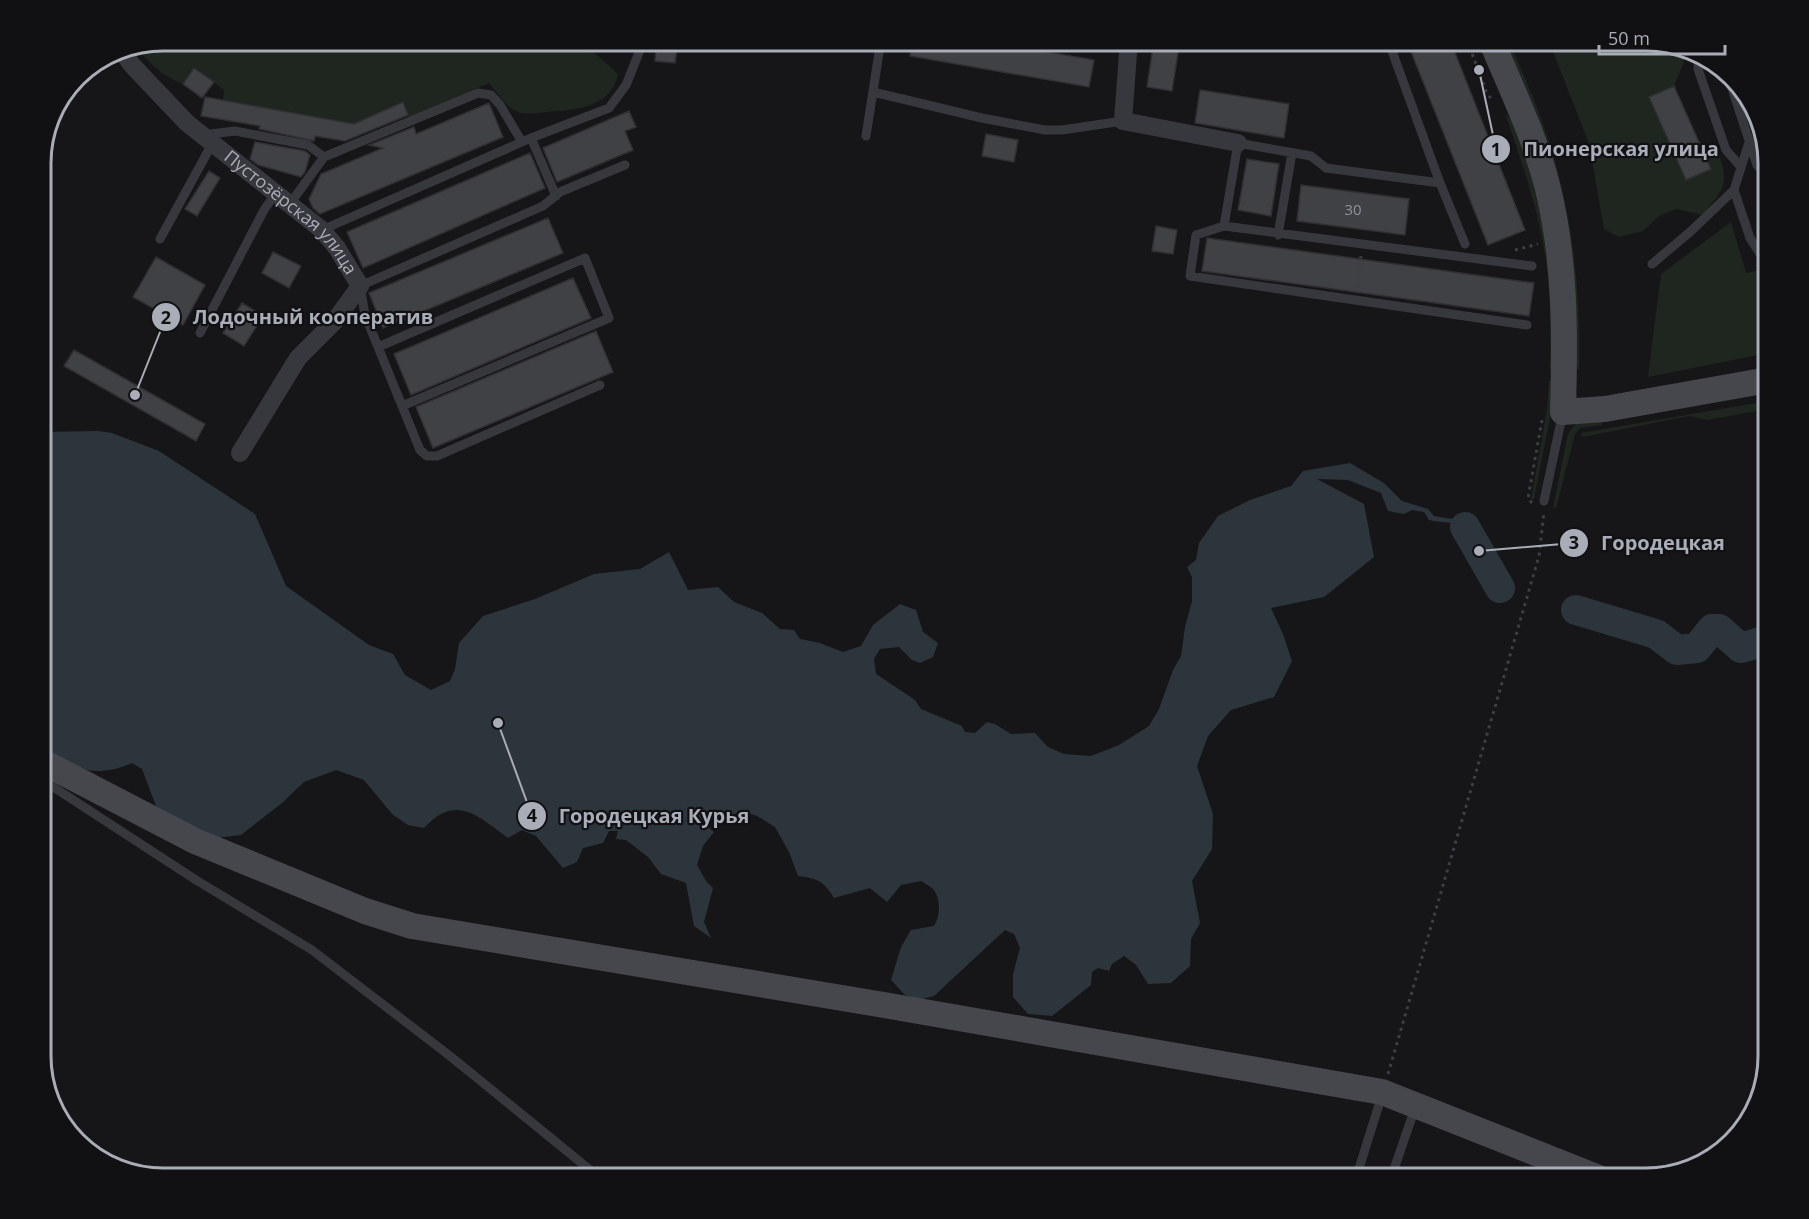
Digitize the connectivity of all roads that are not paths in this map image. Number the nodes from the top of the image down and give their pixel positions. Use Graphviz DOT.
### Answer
graph roads {
  1 [pos="640,51"];
  2 [pos="879,51"];
  3 [pos="1128,51"];
  4 [pos="1392,51"];
  5 [pos="1496,51"];
  6 [pos="126,57"];
  7 [pos="1698,64"];
  8 [pos="873,92"];
  9 [pos="1734,93"];
  10 [pos="1123,121"];
  11 [pos="866,136"];
  12 [pos="207,139"];
  13 [pos="526,140"];
  14 [pos="1749,142"];
  15 [pos="1238,144"];
  16 [pos="1292,153"];
  17 [pos="324,157"];
  18 [pos="625,165"];
  19 [pos="1741,166"];
  20 [pos="1758,166"];
  21 [pos="1440,183"];
  22 [pos="1734,190"];
  23 [pos="556,196"];
  24 [pos="282,200"];
  25 [pos="1224,226"];
  26 [pos="322,230"];
  27 [pos="1278,235"];
  28 [pos="160,238"];
  29 [pos="1465,244"];
  30 [pos="1758,251"];
  31 [pos="1652,264"];
  32 [pos="1533,266"];
  33 [pos="360,286"];
  34 [pos="1527,325"];
  35 [pos="200,333"];
  36 [pos="378,347"];
  37 [pos="1758,382"];
  38 [pos="600,385"];
  39 [pos="402,406"];
  40 [pos="1563,412"];
  41 [pos="240,453"];
  42 [pos="1544,501"];
  43 [pos="51,766"];
  44 [pos="51,786"];
  45 [pos="1382,1092"];
  46 [pos="1416,1106"];
  47 [pos="587,1168"];
  48 [pos="1359,1168"];
  49 [pos="1395,1168"];
  50 [pos="1571,1168"];
  1 -- 13 [label="lane"];
  2 -- 8 [label="lane"];
  3 -- 10 [label="street"];
  4 -- 21 [label="lane"];
  5 -- 40 [label="main road"];
  6 -- 12 [label="street, Пустозёрская улица"];
  7 -- 19 [label="lane"];
  8 -- 10 [label="lane"];
  8 -- 11 [label="lane"];
  9 -- 14 [label="lane"];
  10 -- 15 [label="street"];
  12 -- 17 [label="lane"];
  12 -- 24 [label="street, Пустозёрская улица"];
  12 -- 28 [label="lane"];
  13 -- 17 [label="lane"];
  13 -- 23 [label="lane"];
  13 -- 26 [label="lane"];
  14 -- 19 [label="lane"];
  14 -- 20 [label="lane"];
  15 -- 16 [label="lane"];
  15 -- 25 [label="lane"];
  16 -- 21 [label="lane"];
  16 -- 27 [label="lane"];
  17 -- 24 [label="lane"];
  18 -- 23 [label="lane"];
  19 -- 22 [label="lane"];
  21 -- 29 [label="lane"];
  22 -- 30 [label="lane"];
  22 -- 31 [label="lane"];
  23 -- 33 [label="lane"];
  24 -- 26 [label="street, Пустозёрская улица"];
  24 -- 35 [label="lane"];
  25 -- 27 [label="lane"];
  25 -- 34 [label="lane"];
  26 -- 33 [label="street, Пустозёрская улица"];
  27 -- 32 [label="lane"];
  33 -- 36 [label="lane"];
  33 -- 41 [label="street, Пустозёрская улица"];
  36 -- 39 [label="lane"];
  36 -- 39 [label="lane"];
  37 -- 40 [label="main road"];
  38 -- 39 [label="lane"];
  40 -- 42 [label="lane"];
  43 -- 45 [label="main road"];
  44 -- 47 [label="lane"];
  45 -- 46 [label="main road"];
  45 -- 48 [label="lane"];
  46 -- 49 [label="lane"];
  46 -- 50 [label="main road"];
}
